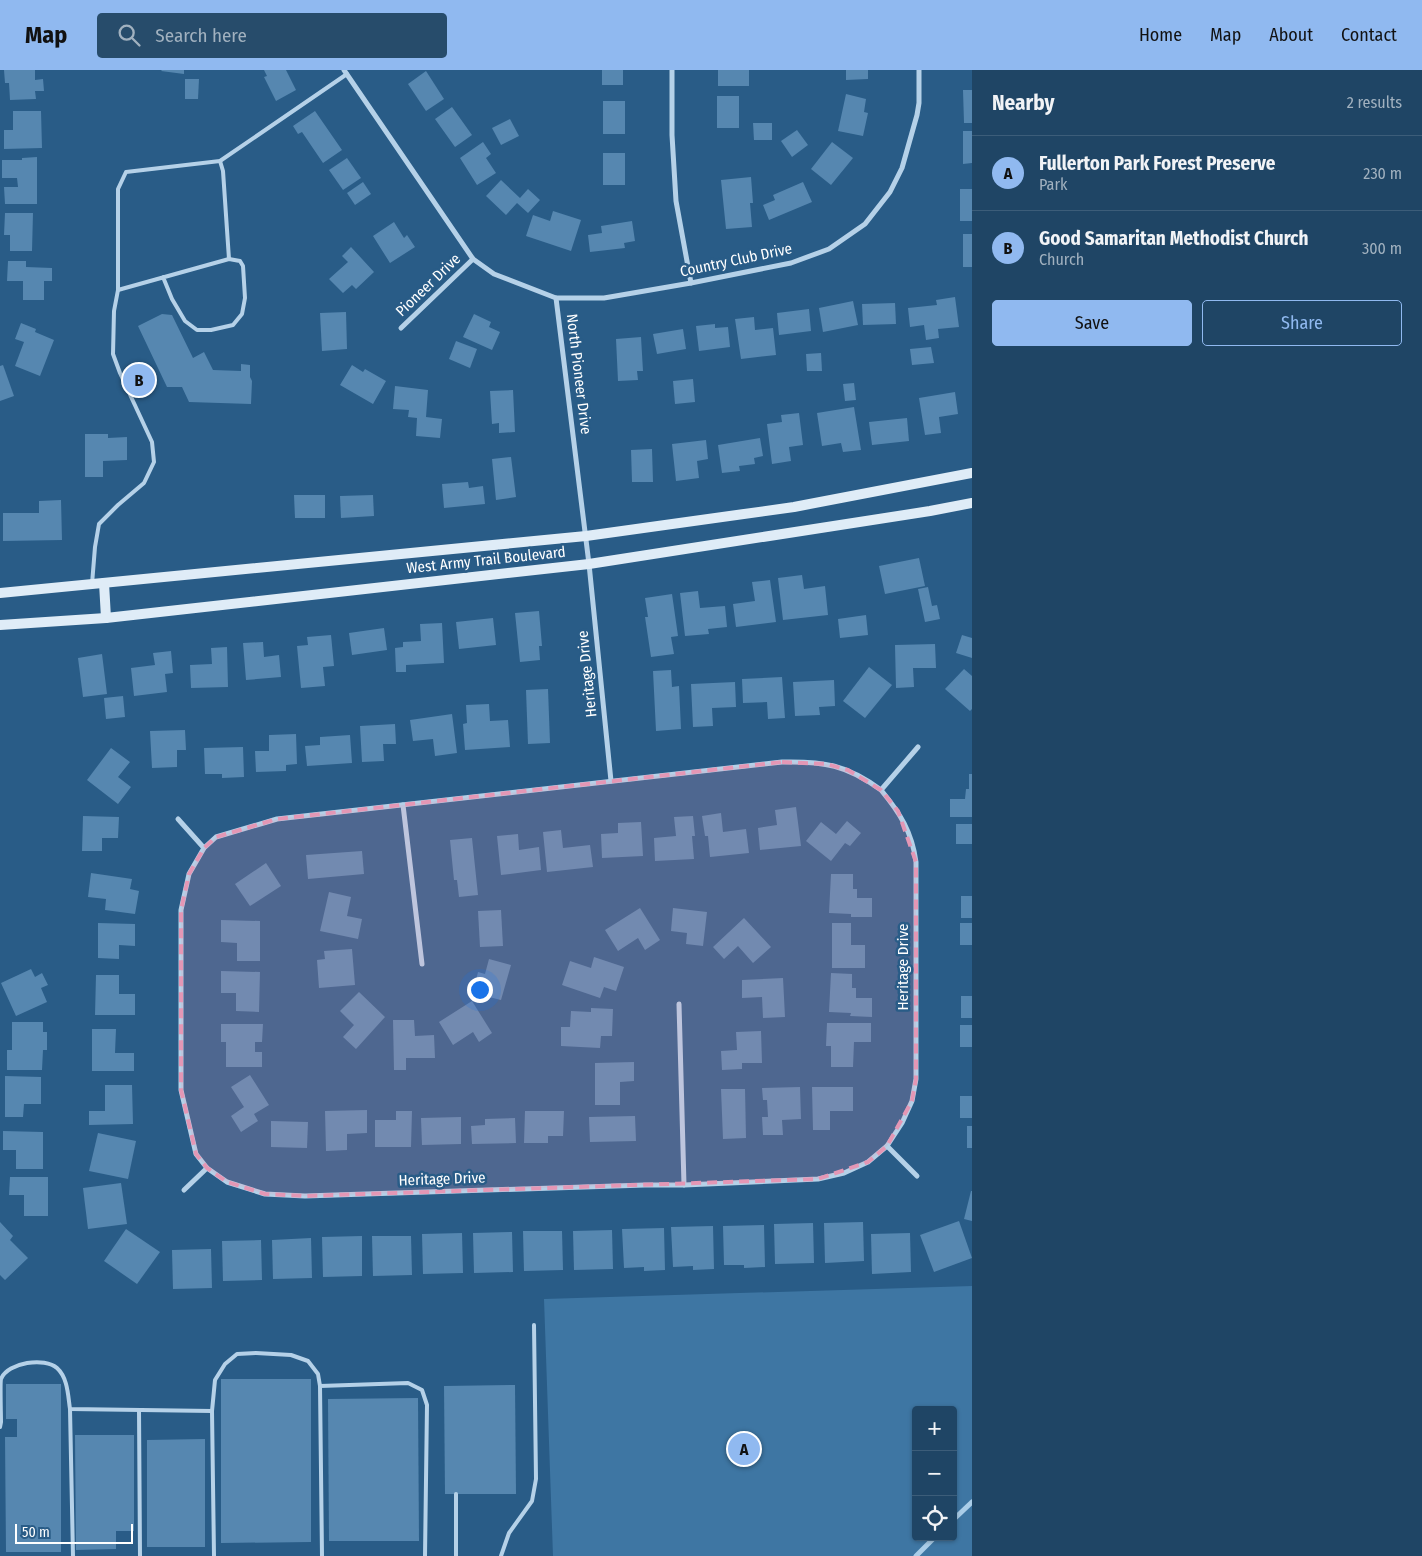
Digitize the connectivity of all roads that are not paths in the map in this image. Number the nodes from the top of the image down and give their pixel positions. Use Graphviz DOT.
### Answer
graph roads {
  1 [pos="672,70"];
  2 [pos="919,70"];
  3 [pos="346,72"];
  4 [pos="220,161"];
  5 [pos="230,259"];
  6 [pos="473,259"];
  7 [pos="163,277"];
  8 [pos="691,283"];
  9 [pos="118,290"];
  10 [pos="556,298"];
  11 [pos="401,328"];
  12 [pos="972,473"];
  13 [pos="972,503"];
  14 [pos="586,536"];
  15 [pos="589,564"];
  16 [pos="104,583"];
  17 [pos="92,584"];
  18 [pos="0,593"];
  19 [pos="106,618"];
  20 [pos="0,625"];
  21 [pos="918,747"];
  22 [pos="611,781"];
  23 [pos="881,790"];
  24 [pos="403,805"];
  25 [pos="178,820"];
  26 [pos="204,848"];
  27 [pos="422,964"];
  28 [pos="679,1004"];
  29 [pos="887,1146"];
  30 [pos="207,1168"];
  31 [pos="917,1176"];
  32 [pos="684,1185"];
  33 [pos="184,1190"];
  34 [pos="534,1325"];
  35 [pos="320,1386"];
  36 [pos="70,1409"];
  37 [pos="139,1410"];
  38 [pos="212,1410"];
  39 [pos="0,1427"];
  40 [pos="456,1494"];
  41 [pos="73,1556"];
  42 [pos="140,1556"];
  43 [pos="214,1556"];
  44 [pos="322,1556"];
  45 [pos="425,1556"];
  46 [pos="456,1556"];
  47 [pos="502,1556"];
  1 -- 8 [label="street"];
  2 -- 8 [label="street, Country Club Drive"];
  3 -- 4 [label="lane"];
  3 -- 6 [label="street, North Pioneer Drive"];
  4 -- 5 [label="lane"];
  4 -- 9 [label="lane"];
  5 -- 7 [label="lane"];
  5 -- 7 [label="lane"];
  6 -- 10 [label="street, North Pioneer Drive"];
  6 -- 11 [label="street, Pioneer Drive"];
  7 -- 9 [label="lane"];
  8 -- 10 [label="street, Country Club Drive"];
  9 -- 17 [label="lane"];
  10 -- 14 [label="street, North Pioneer Drive"];
  12 -- 14 [label="main road, West Army Trail Boulevard"];
  13 -- 15 [label="main road, West Army Trail Boulevard"];
  14 -- 15 [label="street, North Pioneer Drive"];
  14 -- 16 [label="main road, West Army Trail Boulevard"];
  15 -- 19 [label="main road, West Army Trail Boulevard"];
  15 -- 22 [label="street, Heritage Drive"];
  16 -- 17 [label="main road, West Army Trail Boulevard"];
  16 -- 19 [label="main road"];
  17 -- 18 [label="main road, West Army Trail Boulevard"];
  19 -- 20 [label="main road, West Army Trail Boulevard"];
  21 -- 23 [label="street"];
  22 -- 23 [label="street, Heritage Drive"];
  22 -- 24 [label="street, Heritage Drive"];
  23 -- 29 [label="street, Heritage Drive"];
  24 -- 26 [label="street, Heritage Drive"];
  24 -- 27 [label="street"];
  25 -- 26 [label="street"];
  26 -- 30 [label="street, Heritage Drive"];
  28 -- 32 [label="street"];
  29 -- 31 [label="street"];
  29 -- 32 [label="street, Heritage Drive"];
  30 -- 32 [label="street, Heritage Drive"];
  30 -- 33 [label="street"];
  34 -- 47 [label="lane"];
  35 -- 38 [label="lane"];
  35 -- 44 [label="lane"];
  35 -- 45 [label="lane"];
  36 -- 37 [label="lane"];
  36 -- 39 [label="lane"];
  36 -- 41 [label="lane"];
  37 -- 38 [label="lane"];
  37 -- 42 [label="lane"];
  38 -- 43 [label="lane"];
  40 -- 46 [label="lane"];
}
